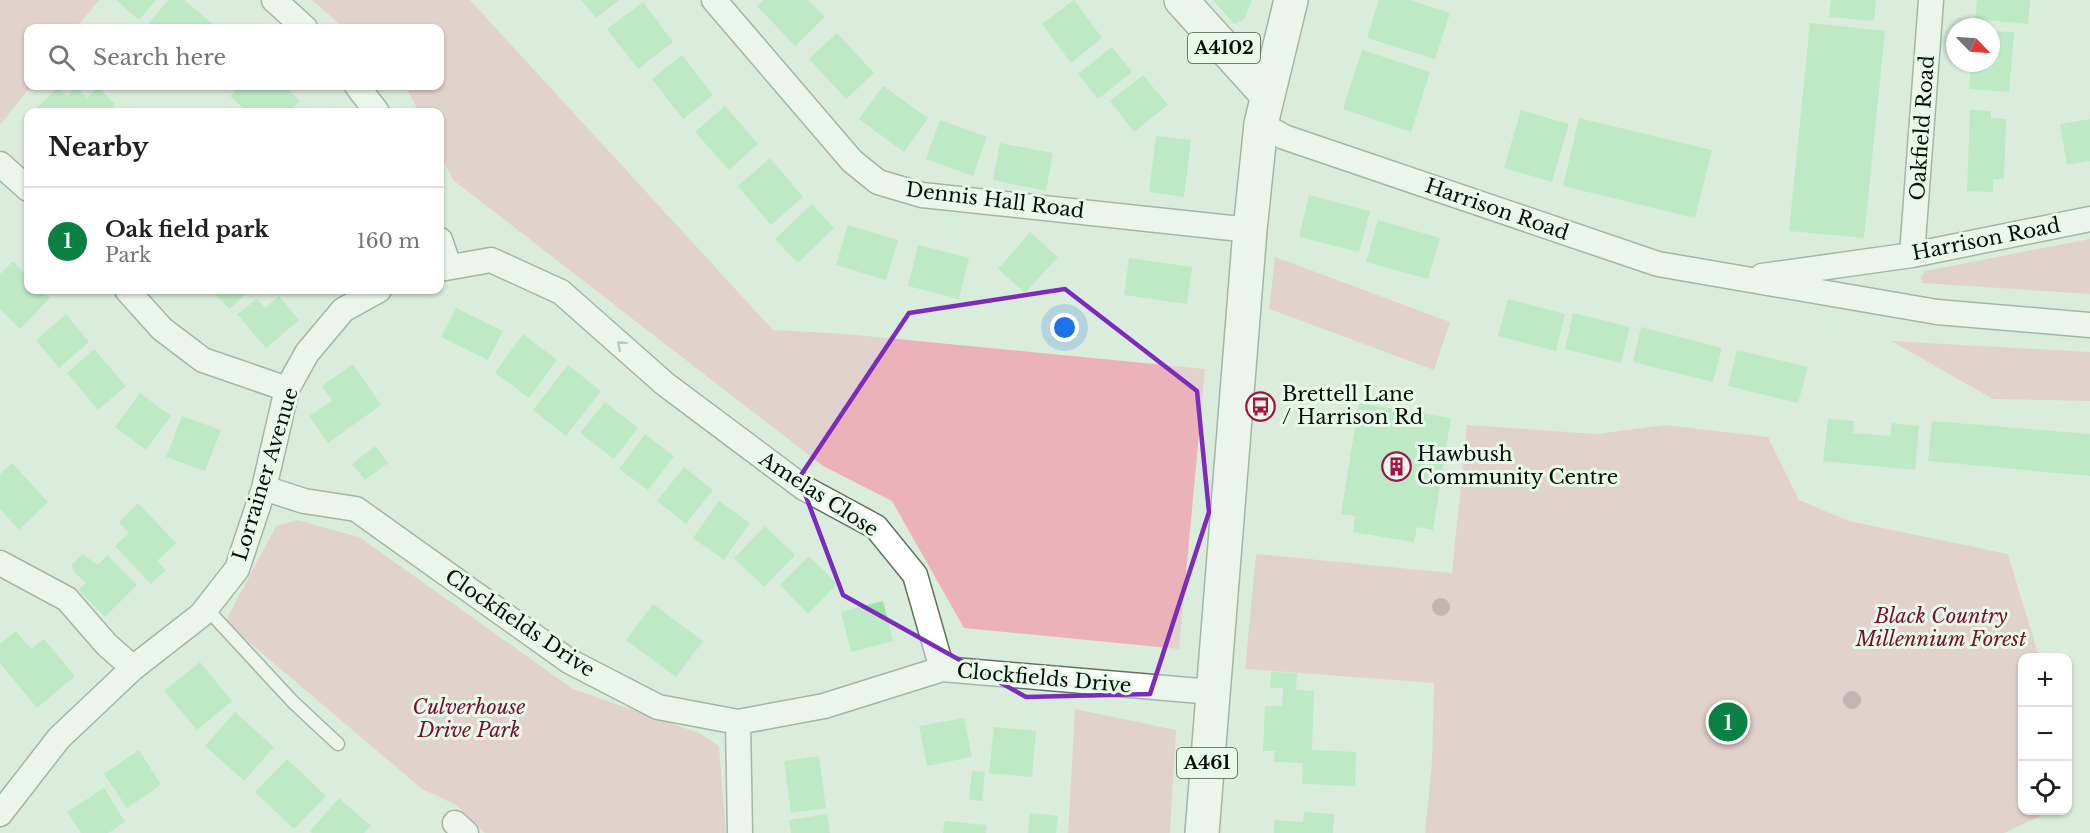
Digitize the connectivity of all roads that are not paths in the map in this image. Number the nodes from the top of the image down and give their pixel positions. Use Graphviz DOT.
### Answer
graph roads {
  1 [pos="274,0"];
  2 [pos="714,0"];
  3 [pos="1181,0"];
  4 [pos="1291,0"];
  5 [pos="1931,0"];
  6 [pos="301,24"];
  7 [pos="360,90"];
  8 [pos="374,108"];
  9 [pos="1264,110"];
  10 [pos="0,164"];
  11 [pos="24,185"];
  12 [pos="2090,219"];
  13 [pos="1250,230"];
  14 [pos="1912,255"];
  15 [pos="444,268"];
  16 [pos="1738,279"];
  17 [pos="131,294"];
  18 [pos="372,294"];
  19 [pos="2090,325"];
  20 [pos="287,389"];
  21 [pos="264,488"];
  22 [pos="0,563"];
  23 [pos="206,608"];
  24 [pos="133,668"];
  25 [pos="942,669"];
  26 [pos="1212,692"];
  27 [pos="738,722"];
  28 [pos="338,744"];
  29 [pos="0,814"];
  30 [pos="740,833"];
  31 [pos="1202,833"];
  1 -- 6 [label="street"];
  2 -- 13 [label="street, Dennis Hall Road"];
  3 -- 9 [label="main road, A4102"];
  4 -- 9 [label="main road, A461"];
  5 -- 14 [label="street, Oakfield Road"];
  7 -- 8 [label="street"];
  9 -- 13 [label="main road, A461"];
  9 -- 16 [label="street, Harrison Road"];
  10 -- 11 [label="street"];
  12 -- 14 [label="street, Harrison Road"];
  13 -- 26 [label="main road, A461"];
  14 -- 16 [label="street, Harrison Road"];
  25 -- 15 [label="street, Amelas Close, one-way"];
  16 -- 19 [label="street, Harrison Road"];
  17 -- 20 [label="street"];
  18 -- 20 [label="street, Lorrainer Avenue"];
  20 -- 21 [label="street, Lorrainer Avenue"];
  21 -- 23 [label="street, Lorrainer Avenue"];
  21 -- 27 [label="street, Clockfields Drive"];
  22 -- 24 [label="street"];
  23 -- 24 [label="street, Lorrainer Avenue"];
  23 -- 28 [label="lane"];
  24 -- 29 [label="street, Lorrainer Avenue"];
  25 -- 26 [label="street, Clockfields Drive"];
  25 -- 27 [label="street, Clockfields Drive"];
  26 -- 31 [label="main road, A461"];
  27 -- 30 [label="street"];
}
